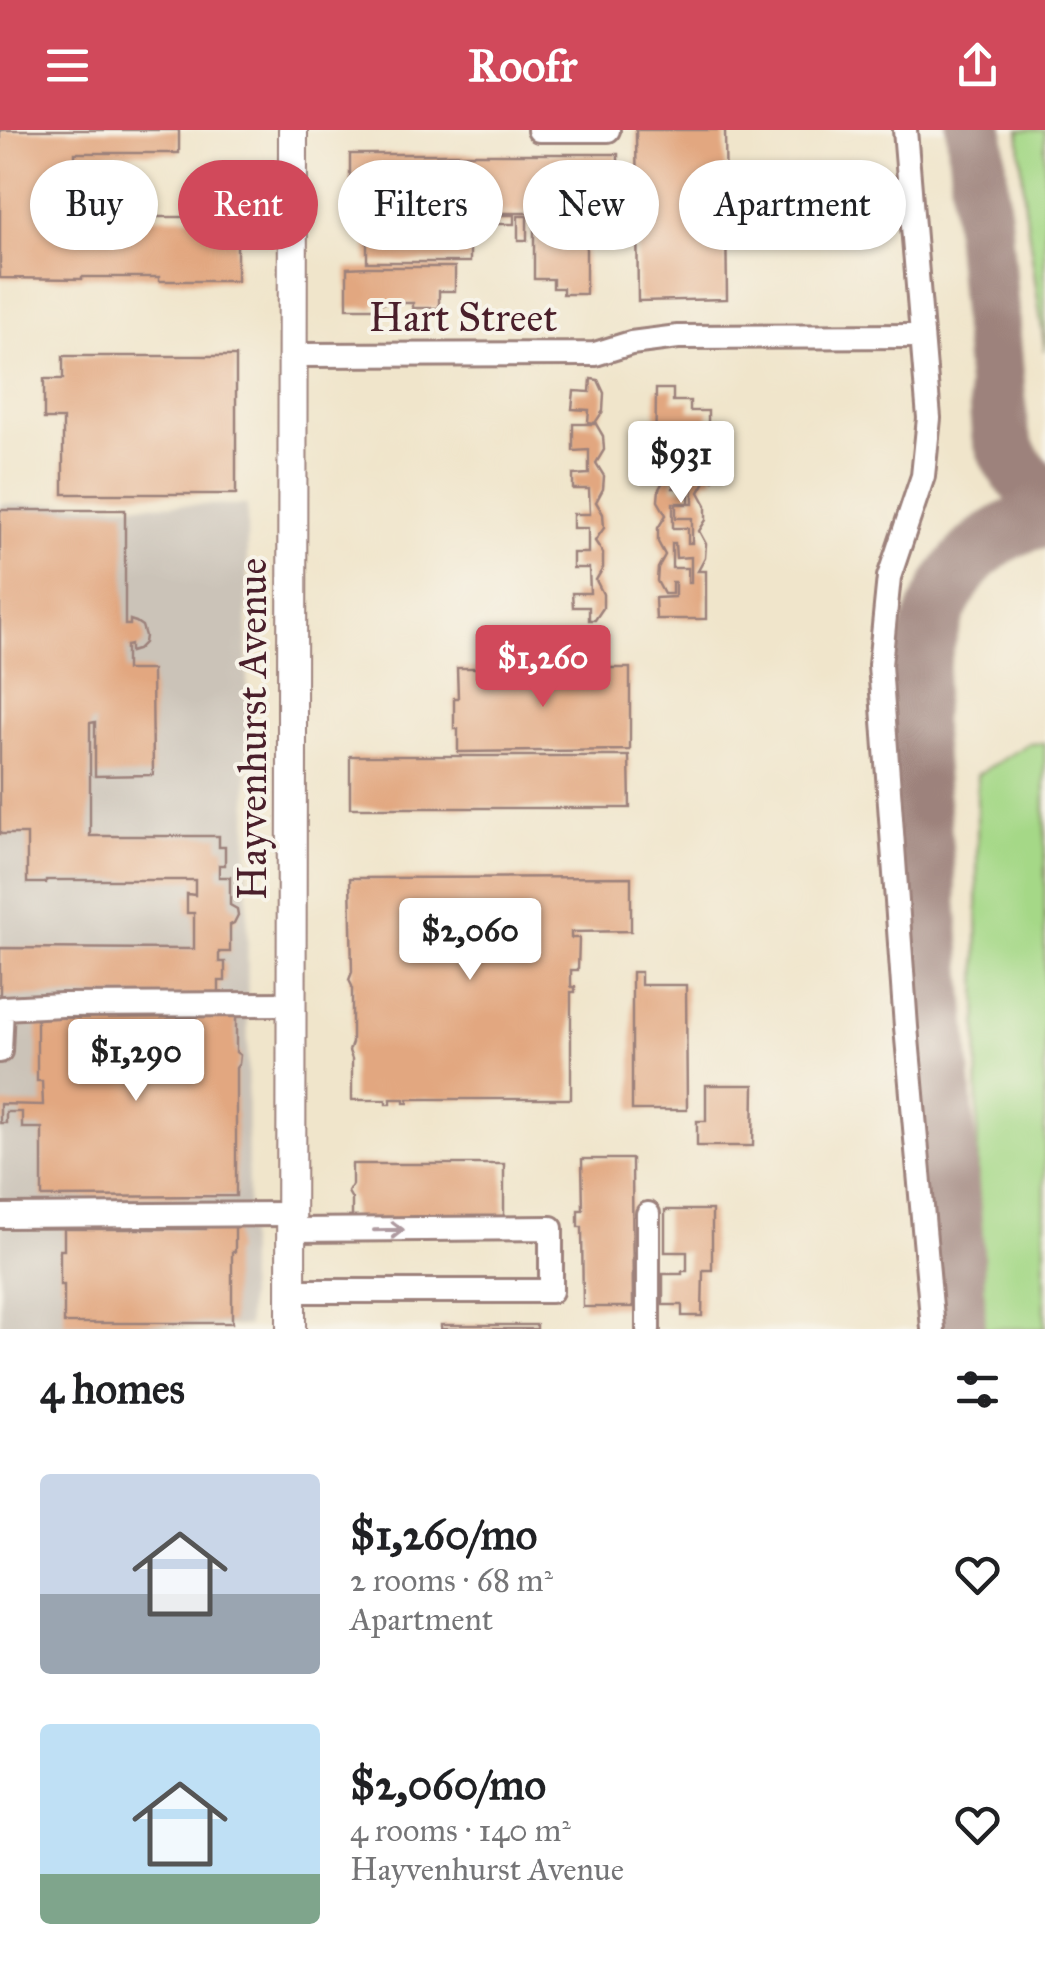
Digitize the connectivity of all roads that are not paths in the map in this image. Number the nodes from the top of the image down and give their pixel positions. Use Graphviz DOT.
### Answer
graph roads {
  1 [pos="293,130"];
  2 [pos="539,130"];
  3 [pos="589,130"];
  4 [pos="608,130"];
  5 [pos="905,130"];
  6 [pos="922,336"];
  7 [pos="293,355"];
  8 [pos="292,1004"];
  9 [pos="0,1051"];
  10 [pos="648,1214"];
  11 [pos="0,1216"];
  12 [pos="292,1222"];
  13 [pos="292,1291"];
  14 [pos="292,1329"];
  15 [pos="648,1329"];
  16 [pos="934,1329"];
  1 -- 7 [label="main road, Hayvenhurst Avenue"];
  2 -- 3 [label="street"];
  3 -- 4 [label="street"];
  5 -- 6 [label="street"];
  6 -- 7 [label="street, Hart Street"];
  6 -- 16 [label="street"];
  7 -- 8 [label="main road, Hayvenhurst Avenue"];
  8 -- 9 [label="street"];
  8 -- 12 [label="main road, Hayvenhurst Avenue"];
  10 -- 15 [label="street"];
  11 -- 12 [label="street"];
  12 -- 13 [label="main road, Hayvenhurst Avenue"];
  12 -- 13 [label="street, one-way"];
  13 -- 14 [label="main road, Hayvenhurst Avenue"];
}
